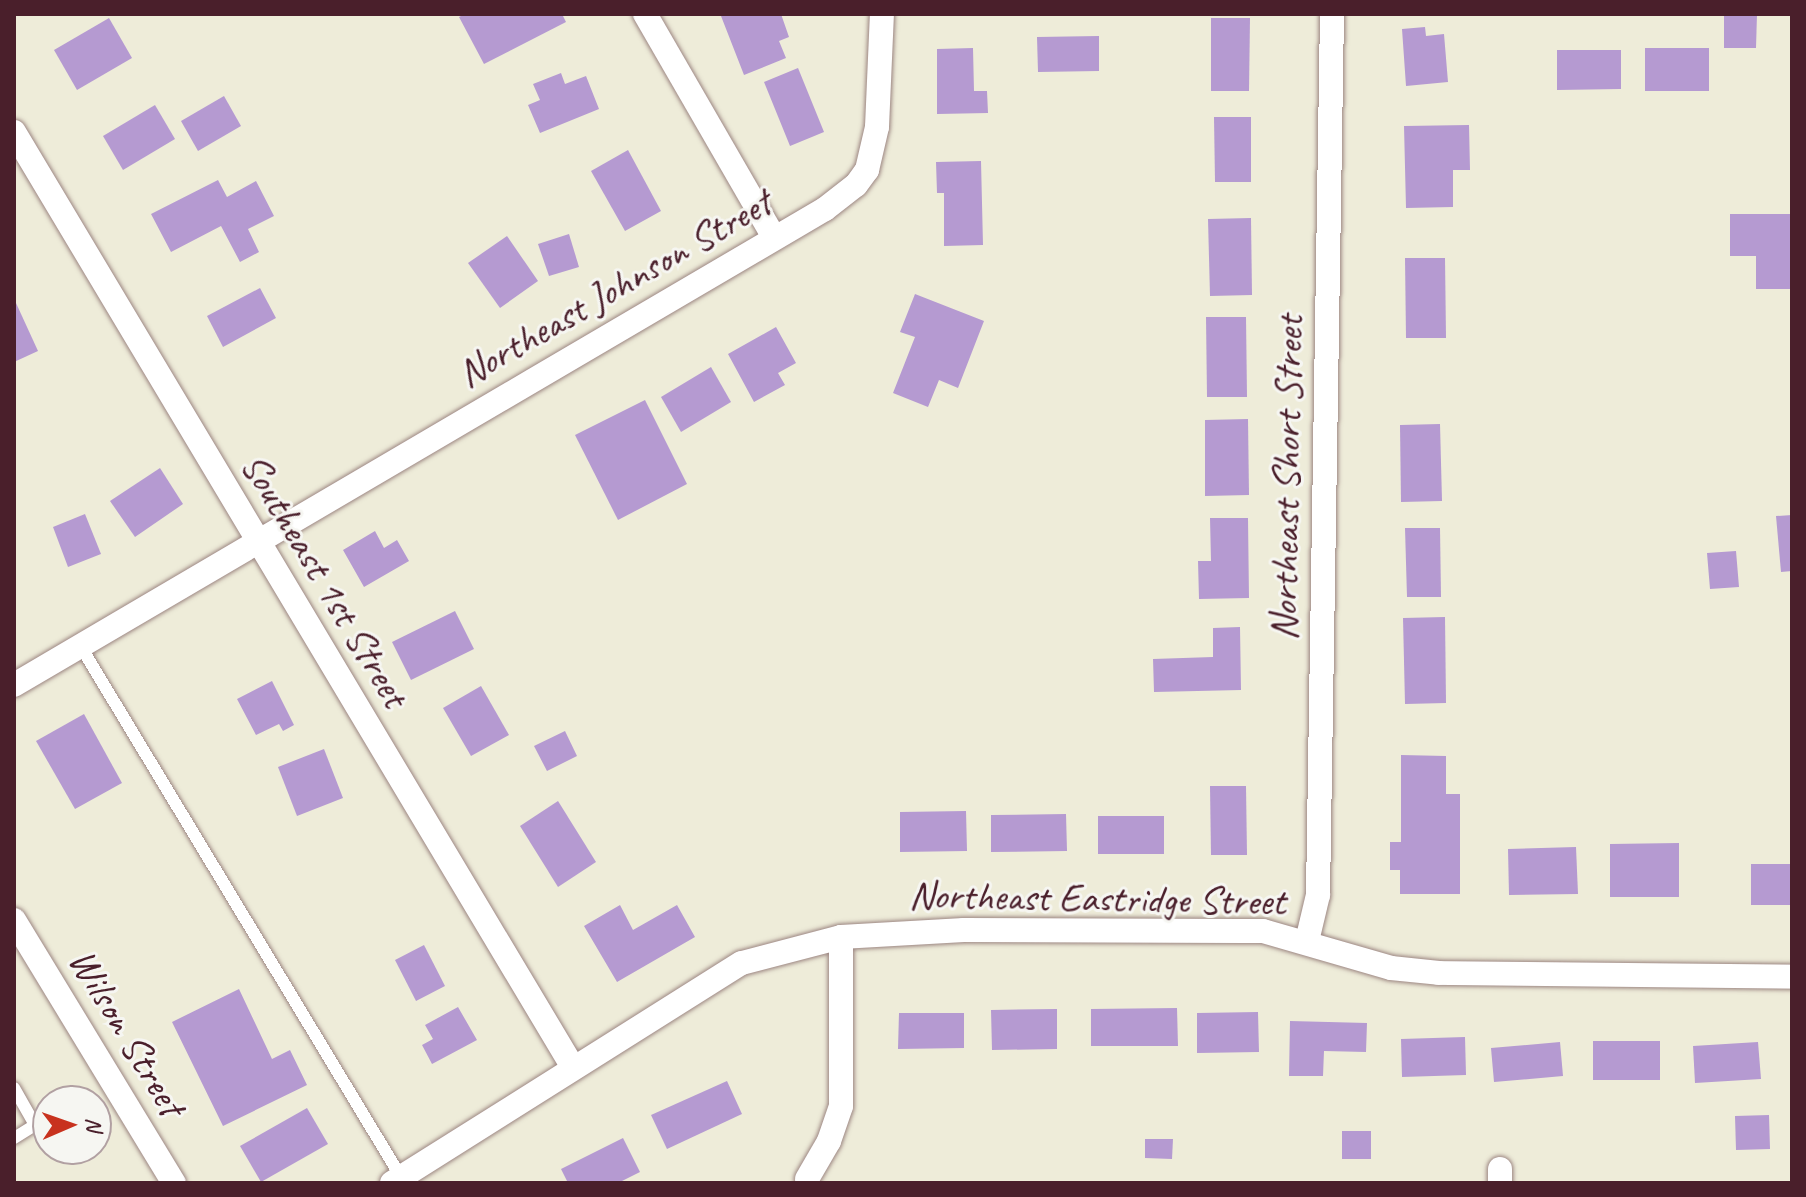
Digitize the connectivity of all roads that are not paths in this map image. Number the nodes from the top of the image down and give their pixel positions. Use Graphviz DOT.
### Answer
graph roads {
  1 [pos="645,14"];
  2 [pos="882,14"];
  3 [pos="1332,14"];
  4 [pos="14,132"];
  5 [pos="774,237"];
  6 [pos="259,544"];
  7 [pos="81,647"];
  8 [pos="14,685"];
  9 [pos="14,920"];
  10 [pos="841,937"];
  11 [pos="1307,941"];
  12 [pos="1792,977"];
  13 [pos="572,1066"];
  14 [pos="14,1088"];
  15 [pos="14,1138"];
  16 [pos="807,1179"];
  17 [pos="396,1180"];
  18 [pos="174,1183"];
  1 -- 5 [label="street"];
  2 -- 5 [label="street, Northeast Johnson Street"];
  3 -- 11 [label="street, Northeast Short Street"];
  4 -- 6 [label="street, Southeast 1st Street"];
  5 -- 6 [label="street, Northeast Johnson Street"];
  6 -- 7 [label="street, Northeast Johnson Street"];
  6 -- 13 [label="street, Southeast 1st Street"];
  7 -- 8 [label="street, Northeast Johnson Street"];
  7 -- 17 [label="lane"];
  9 -- 18 [label="street, Wilson Street"];
  10 -- 11 [label="street, Northeast Eastridge Street"];
  10 -- 13 [label="street, Northeast Eastridge Street"];
  10 -- 16 [label="street"];
  11 -- 12 [label="street, Northeast Eastridge Street"];
  13 -- 17 [label="street, Northeast Eastridge Street"];
  14 -- 15 [label="lane"];
}
